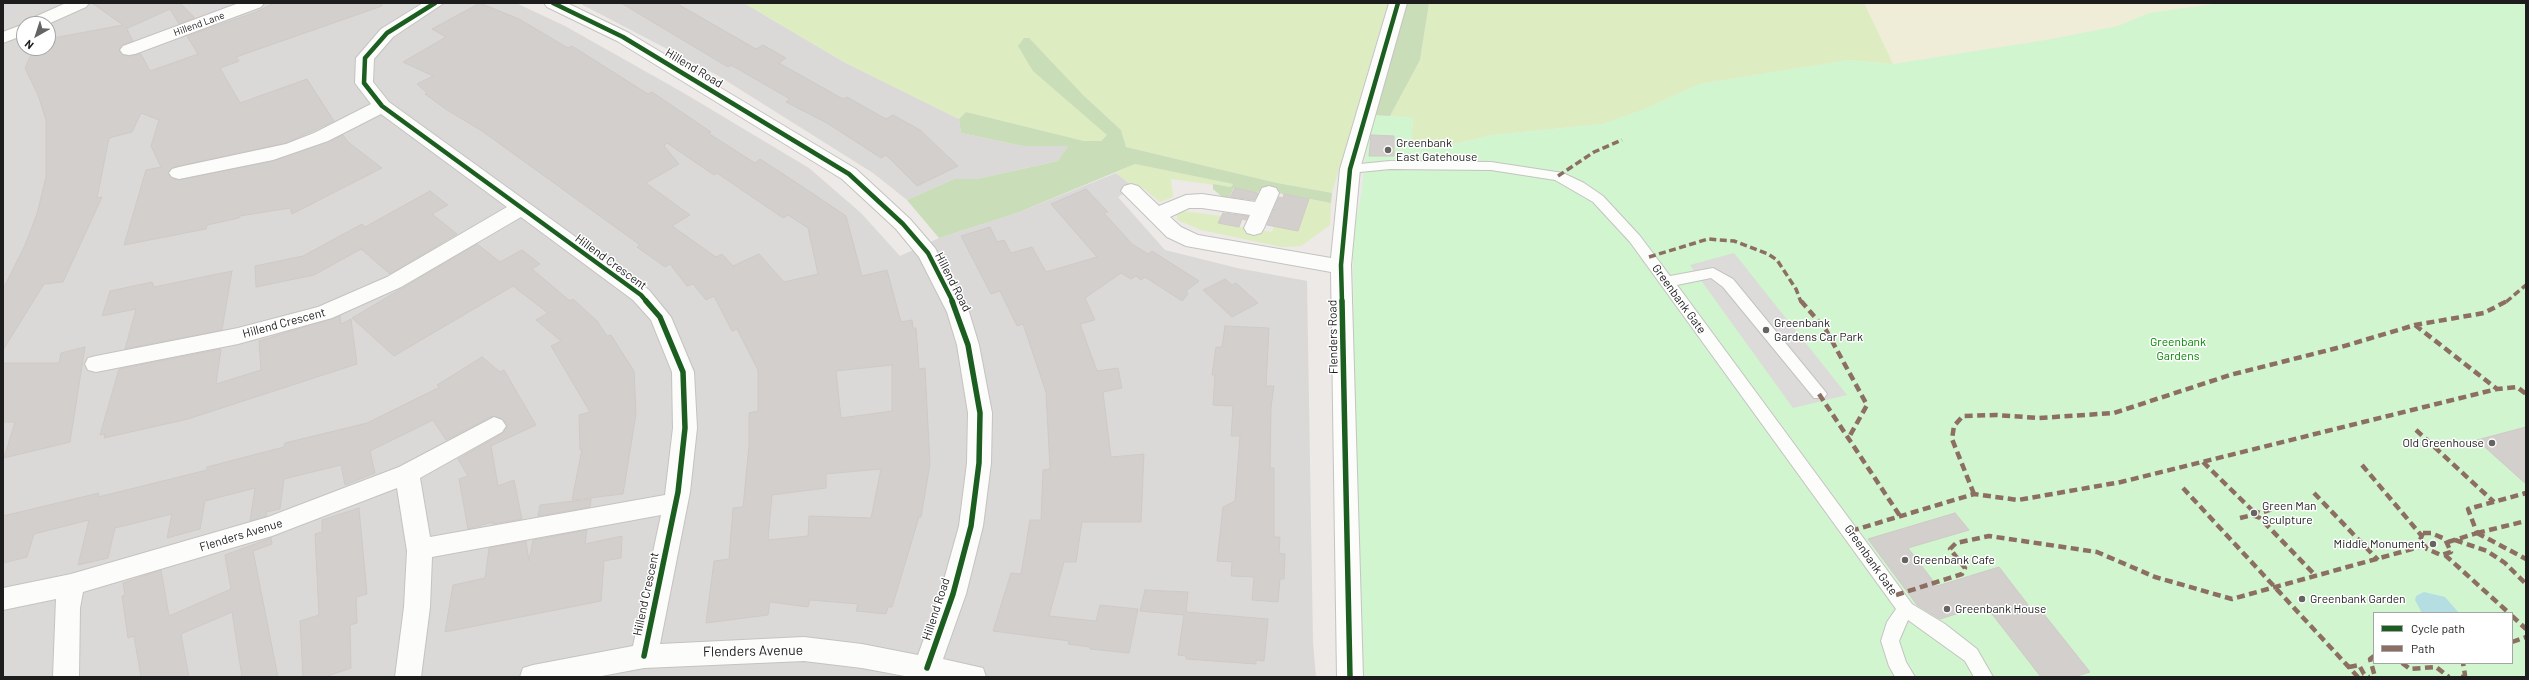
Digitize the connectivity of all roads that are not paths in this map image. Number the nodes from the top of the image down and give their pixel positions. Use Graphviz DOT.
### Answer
graph roads {
  1 [pos="80,3"];
  2 [pos="255,3"];
  3 [pos="435,3"];
  4 [pos="553,3"];
  5 [pos="1398,3"];
  6 [pos="52,16"];
  7 [pos="16,32"];
  8 [pos="3,38"];
  9 [pos="141,50"];
  10 [pos="382,106"];
  11 [pos="1350,169"];
  12 [pos="179,172"];
  13 [pos="1131,192"];
  14 [pos="522,208"];
  15 [pos="1262,210"];
  16 [pos="1157,216"];
  17 [pos="1341,265"];
  18 [pos="1666,282"];
  19 [pos="97,363"];
  20 [pos="1819,394"];
  21 [pos="494,426"];
  22 [pos="407,474"];
  23 [pos="675,503"];
  24 [pos="420,551"];
  25 [pos="71,585"];
  26 [pos="3,599"];
  27 [pos="1906,610"];
  28 [pos="644,656"];
  29 [pos="927,668"];
  30 [pos="66,677"];
  31 [pos="408,677"];
  32 [pos="533,677"];
  33 [pos="973,677"];
  34 [pos="1350,677"];
  35 [pos="1906,677"];
  36 [pos="1984,677"];
  1 -- 6 [label="street"];
  2 -- 9 [label="street, Hillend Lane"];
  3 -- 10 [label="street, Hillend Crescent"];
  4 -- 29 [label="street, Hillend Road"];
  5 -- 11 [label="street, Flenders Road"];
  7 -- 8 [label="street"];
  10 -- 12 [label="street"];
  10 -- 14 [label="street, Hillend Crescent"];
  11 -- 17 [label="street, Flenders Road"];
  11 -- 18 [label="lane, Greenbank Gate"];
  13 -- 16 [label="street"];
  14 -- 19 [label="street, Hillend Crescent"];
  14 -- 23 [label="street, Hillend Crescent"];
  15 -- 16 [label="street"];
  16 -- 17 [label="street"];
  17 -- 34 [label="street, Flenders Road"];
  18 -- 20 [label="lane"];
  18 -- 27 [label="lane, Greenbank Gate"];
  21 -- 22 [label="street, Flenders Avenue"];
  22 -- 24 [label="street"];
  22 -- 25 [label="street, Flenders Avenue"];
  23 -- 24 [label="street"];
  23 -- 28 [label="street, Hillend Crescent"];
  24 -- 31 [label="street"];
  25 -- 26 [label="street, Flenders Avenue"];
  25 -- 30 [label="street"];
  27 -- 35 [label="lane"];
  27 -- 36 [label="lane, Greenbank Gate"];
  28 -- 29 [label="street, Flenders Avenue"];
  28 -- 32 [label="street, Flenders Avenue"];
  29 -- 33 [label="street, Flenders Avenue"];
}
